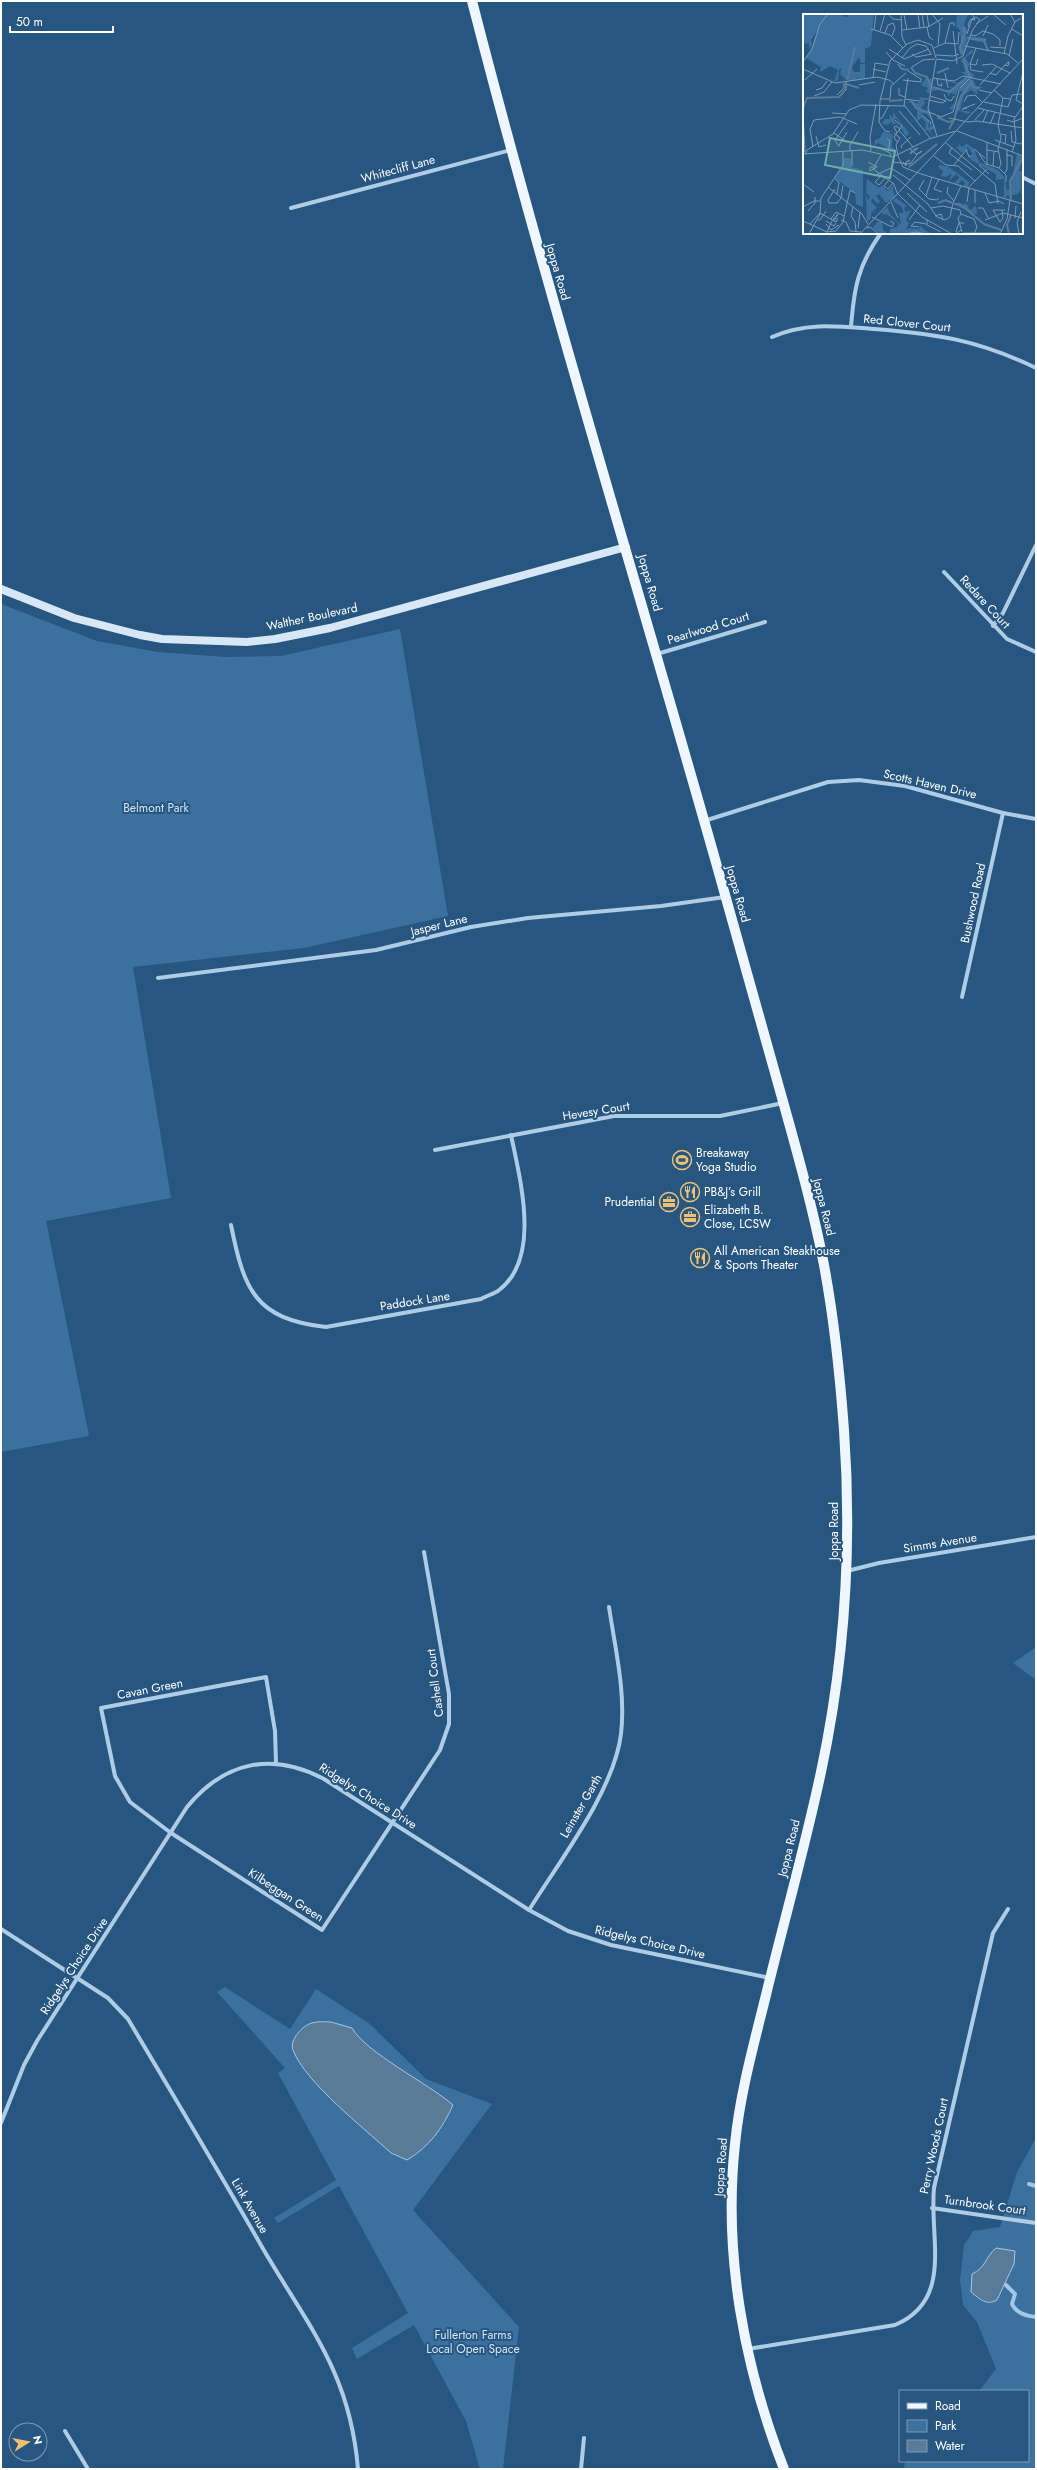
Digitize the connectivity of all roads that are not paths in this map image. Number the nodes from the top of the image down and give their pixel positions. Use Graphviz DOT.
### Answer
graph roads {
  1 [pos="472,1"];
  2 [pos="510,150"];
  3 [pos="1023,178"];
  4 [pos="1036,184"];
  5 [pos="291,208"];
  6 [pos="880,234"];
  7 [pos="851,327"];
  8 [pos="772,337"];
  9 [pos="1036,368"];
  10 [pos="1036,545"];
  11 [pos="626,547"];
  12 [pos="944,572"];
  13 [pos="1,589"];
  14 [pos="765,622"];
  15 [pos="993,626"];
  16 [pos="1036,652"];
  17 [pos="656,654"];
  18 [pos="1002,813"];
  19 [pos="1036,819"];
  20 [pos="704,821"];
  21 [pos="725,897"];
  22 [pos="158,978"];
  23 [pos="962,997"];
  24 [pos="784,1102"];
  25 [pos="511,1135"];
  26 [pos="435,1150"];
  27 [pos="230,1225"];
  28 [pos="1036,1537"];
  29 [pos="424,1552"];
  30 [pos="846,1571"];
  31 [pos="609,1607"];
  32 [pos="276,1763"];
  33 [pos="394,1823"];
  34 [pos="171,1833"];
  35 [pos="1008,1909"];
  36 [pos="529,1910"];
  37 [pos="1,1929"];
  38 [pos="770,1978"];
  39 [pos="78,1979"];
  40 [pos="1,2123"];
  41 [pos="932,2208"];
  42 [pos="1036,2223"];
  43 [pos="747,2349"];
  44 [pos="65,2431"];
  45 [pos="584,2438"];
  46 [pos="88,2469"];
  47 [pos="358,2469"];
  48 [pos="581,2469"];
  49 [pos="784,2469"];
  1 -- 2 [label="main road, Joppa Road"];
  2 -- 5 [label="street, Whitecliff Lane"];
  2 -- 11 [label="main road, Joppa Road"];
  3 -- 4 [label="street"];
  6 -- 7 [label="street"];
  7 -- 8 [label="street, Red Clover Court"];
  7 -- 9 [label="street, Red Clover Court"];
  10 -- 15 [label="street"];
  11 -- 13 [label="main road, Walther Boulevard"];
  11 -- 17 [label="main road, Joppa Road"];
  12 -- 15 [label="street, Redare Court"];
  14 -- 17 [label="street, Pearlwood Court"];
  15 -- 16 [label="street, Redare Court"];
  17 -- 20 [label="main road, Joppa Road"];
  18 -- 19 [label="street, Scotts Haven Drive"];
  18 -- 20 [label="street, Scotts Haven Drive"];
  18 -- 23 [label="street, Bushwood Road"];
  20 -- 21 [label="main road, Joppa Road"];
  21 -- 22 [label="street, Jasper Lane"];
  21 -- 24 [label="main road, Joppa Road"];
  24 -- 25 [label="street, Hevesy Court"];
  24 -- 30 [label="main road, Joppa Road"];
  25 -- 26 [label="street, Hevesy Court"];
  25 -- 27 [label="street, Paddock Lane"];
  28 -- 30 [label="street, Simms Avenue"];
  29 -- 33 [label="street, Cashell Court"];
  30 -- 38 [label="main road, Joppa Road"];
  31 -- 36 [label="street, Leinster Garth"];
  32 -- 33 [label="street, Ridgelys Choice Drive"];
  32 -- 34 [label="street, Ridgelys Choice Drive"];
  32 -- 34 [label="street, Cavan Green"];
  33 -- 34 [label="street, Kilbeggan Green"];
  33 -- 36 [label="street, Ridgelys Choice Drive"];
  34 -- 39 [label="street, Ridgelys Choice Drive"];
  35 -- 41 [label="street, Perry Woods Court"];
  36 -- 38 [label="street, Ridgelys Choice Drive"];
  37 -- 39 [label="street, Link Avenue"];
  38 -- 43 [label="main road, Joppa Road"];
  39 -- 40 [label="street, Ridgelys Choice Drive"];
  39 -- 47 [label="street, Link Avenue"];
  41 -- 42 [label="street, Turnbrook Court"];
  41 -- 43 [label="street, Perry Woods Court"];
  43 -- 49 [label="main road, Joppa Road"];
  44 -- 46 [label="street"];
  45 -- 48 [label="street"];
}
